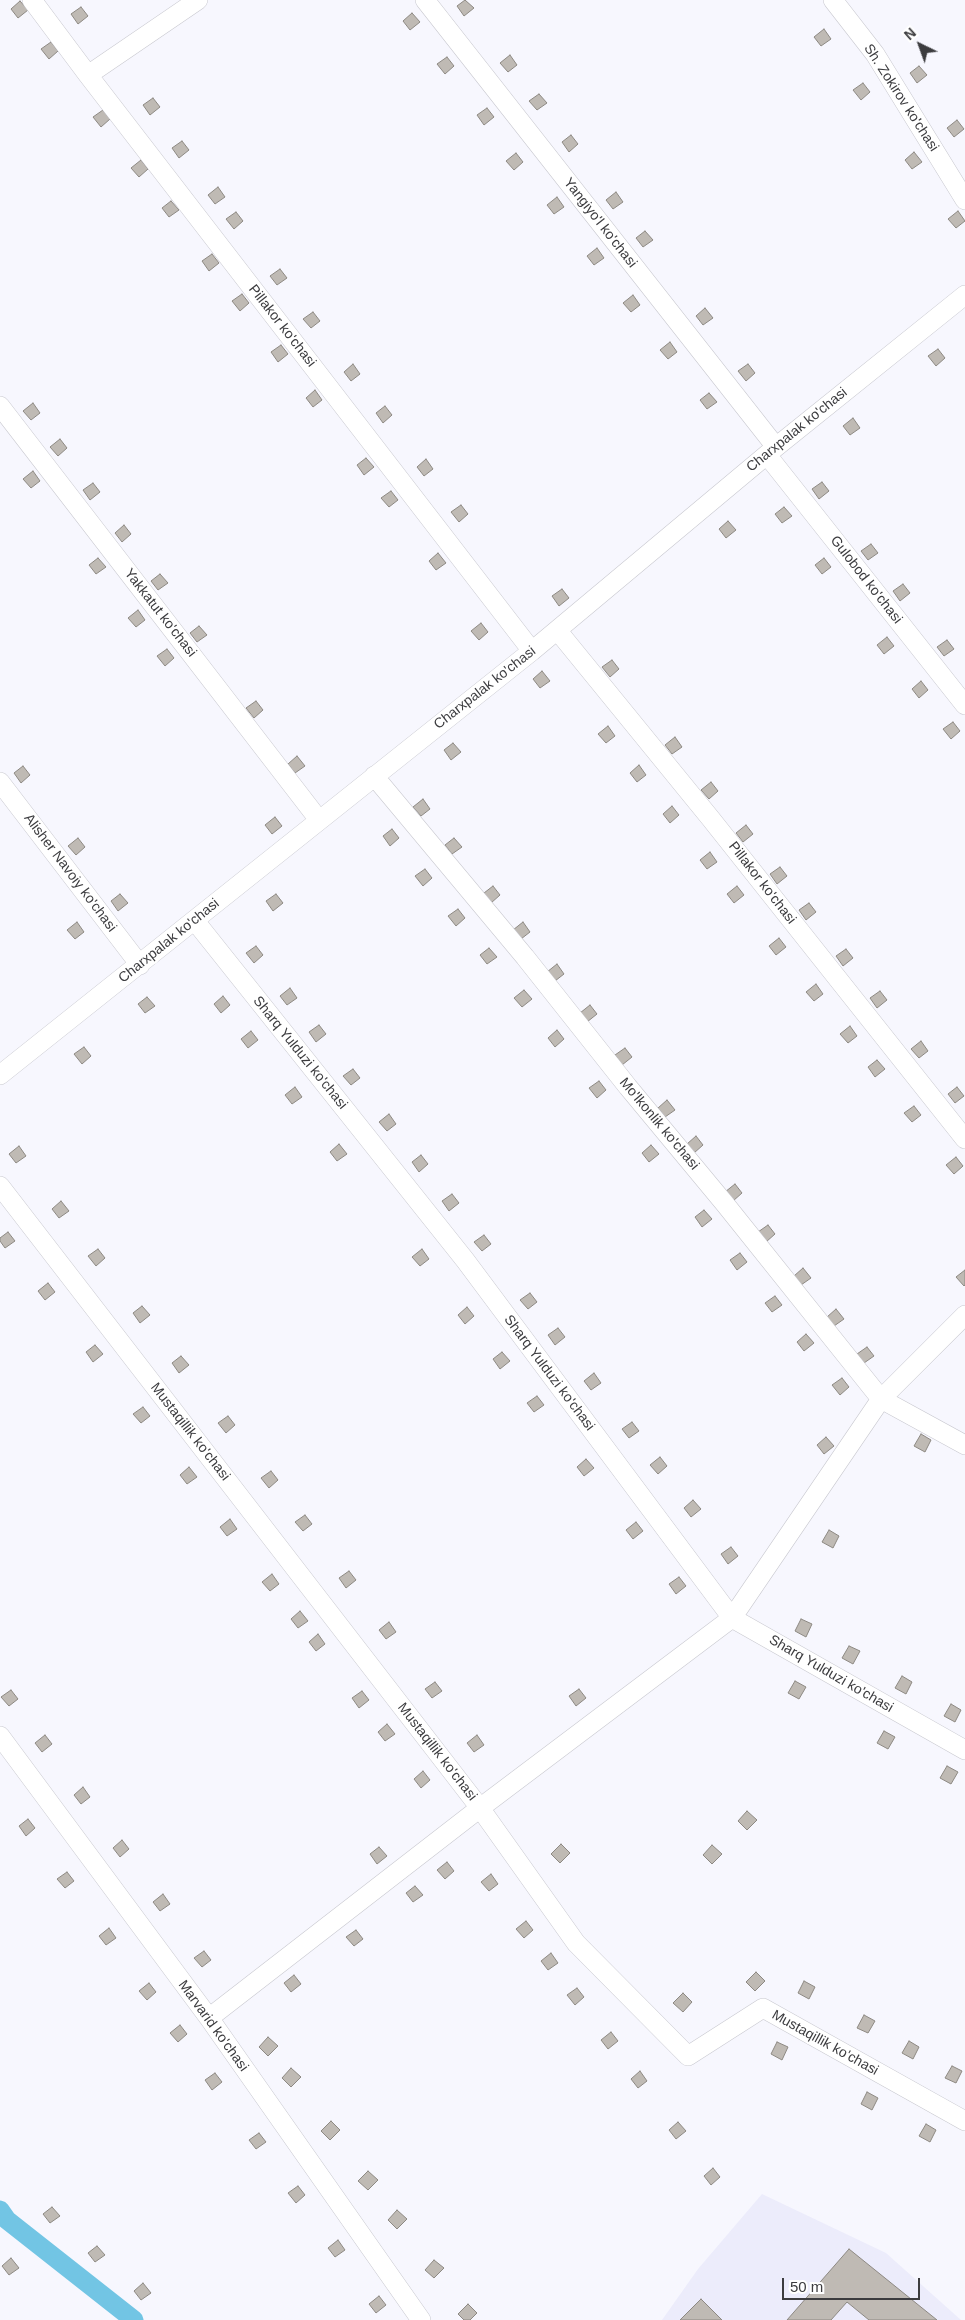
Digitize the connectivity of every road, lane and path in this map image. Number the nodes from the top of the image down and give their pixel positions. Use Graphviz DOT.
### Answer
graph roads {
  1 [pos="32,0"];
  2 [pos="198,0"];
  3 [pos="425,0"];
  4 [pos="833,0"];
  5 [pos="88,75"];
  6 [pos="965,200"];
  7 [pos="965,295"];
  8 [pos="0,406"];
  9 [pos="771,451"];
  10 [pos="557,630"];
  11 [pos="532,651"];
  12 [pos="965,705"];
  13 [pos="374,776"];
  14 [pos="0,782"];
  15 [pos="319,820"];
  16 [pos="195,921"];
  17 [pos="140,965"];
  18 [pos="0,1075"];
  19 [pos="965,1138"];
  20 [pos="0,1186"];
  21 [pos="965,1315"];
  22 [pos="881,1399"];
  23 [pos="965,1445"];
  24 [pos="732,1618"];
  25 [pos="0,1736"];
  26 [pos="965,1750"];
  27 [pos="480,1808"];
  28 [pos="209,2018"];
  29 [pos="965,2121"];
  30 [pos="421,2320"];
  1 -- 5 [label="street, Pillakor ko'chasi"];
  2 -- 5 [label="street"];
  3 -- 9 [label="street, Yangiyo'l ko'chasi"];
  4 -- 6 [label="street, Sh. Zokirov ko'chasi"];
  5 -- 11 [label="street, Pillakor ko'chasi"];
  7 -- 9 [label="street, Charxpalak ko'chasi"];
  8 -- 15 [label="street, Yakkatut ko'chasi"];
  9 -- 10 [label="street, Charxpalak ko'chasi"];
  9 -- 12 [label="street, Gulobod ko'chasi"];
  10 -- 11 [label="street, Charxpalak ko'chasi"];
  10 -- 19 [label="street, Pillakor ko'chasi"];
  11 -- 13 [label="street, Charxpalak ko'chasi"];
  13 -- 15 [label="street, Charxpalak ko'chasi"];
  13 -- 22 [label="street, Mo'lkonlik ko'chasi"];
  14 -- 17 [label="street, Alisher Navoiy ko'chasi"];
  15 -- 16 [label="street, Charxpalak ko'chasi"];
  16 -- 17 [label="street, Charxpalak ko'chasi"];
  16 -- 24 [label="street, Sharq Yulduzi ko'chasi"];
  17 -- 18 [label="street, Charxpalak ko'chasi"];
  20 -- 27 [label="street, Mustaqillik ko'chasi"];
  21 -- 22 [label="street"];
  22 -- 23 [label="street, Mo'lkonlik ko'chasi"];
  22 -- 24 [label="street"];
  24 -- 26 [label="street, Sharq Yulduzi ko'chasi"];
  24 -- 27 [label="street"];
  25 -- 28 [label="street, Marvarid ko'chasi"];
  27 -- 28 [label="street"];
  27 -- 29 [label="street, Mustaqillik ko'chasi"];
  28 -- 30 [label="street, Marvarid ko'chasi"];
}
